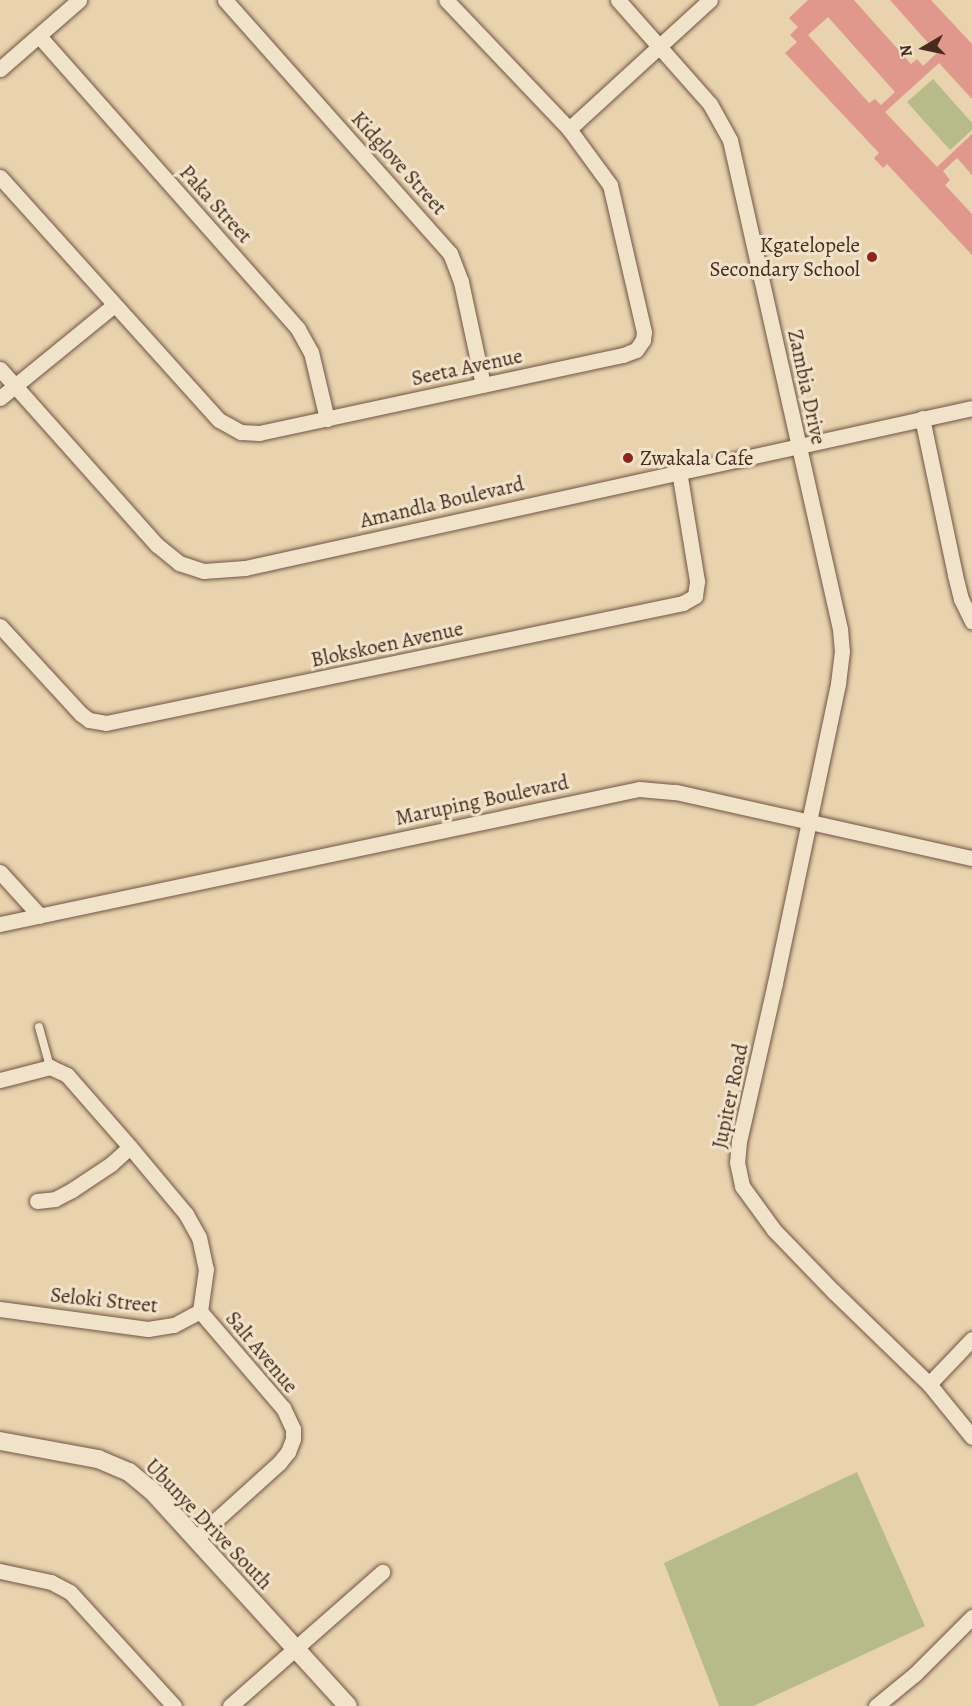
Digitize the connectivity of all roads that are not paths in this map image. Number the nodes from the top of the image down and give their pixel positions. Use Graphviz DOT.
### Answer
graph roads {
  1 [pos="79,0"];
  2 [pos="225,0"];
  3 [pos="446,0"];
  4 [pos="618,0"];
  5 [pos="710,0"];
  6 [pos="39,36"];
  7 [pos="659,46"];
  8 [pos="0,69"];
  9 [pos="569,129"];
  10 [pos="0,177"];
  11 [pos="114,305"];
  12 [pos="0,369"];
  13 [pos="14,385"];
  14 [pos="483,385"];
  15 [pos="0,398"];
  16 [pos="972,408"];
  17 [pos="922,418"];
  18 [pos="327,419"];
  19 [pos="798,444"];
  20 [pos="679,471"];
  21 [pos="972,622"];
  22 [pos="0,626"];
  23 [pos="809,821"];
  24 [pos="972,858"];
  25 [pos="0,872"];
  26 [pos="40,916"];
  27 [pos="0,924"];
  28 [pos="39,1027"];
  29 [pos="50,1067"];
  30 [pos="0,1080"];
  31 [pos="130,1147"];
  32 [pos="37,1201"];
  33 [pos="0,1309"];
  34 [pos="200,1311"];
  35 [pos="972,1339"];
  36 [pos="929,1384"];
  37 [pos="972,1437"];
  38 [pos="0,1441"];
  39 [pos="196,1538"];
  40 [pos="0,1571"];
  41 [pos="382,1572"];
  42 [pos="972,1617"];
  43 [pos="294,1648"];
  44 [pos="174,1706"];
  45 [pos="230,1706"];
  46 [pos="348,1706"];
  47 [pos="876,1706"];
  1 -- 6 [label="street"];
  2 -- 14 [label="street, Kidglove Street"];
  3 -- 9 [label="street, Seeta Avenue"];
  4 -- 7 [label="street, Zambia Drive"];
  5 -- 7 [label="street"];
  6 -- 8 [label="street"];
  6 -- 18 [label="street, Paka Street"];
  7 -- 9 [label="street"];
  7 -- 19 [label="street, Zambia Drive"];
  9 -- 14 [label="street, Seeta Avenue"];
  10 -- 11 [label="street, Seeta Avenue"];
  11 -- 13 [label="street"];
  11 -- 18 [label="street, Seeta Avenue"];
  12 -- 13 [label="street, Amandla Boulevard"];
  13 -- 15 [label="street"];
  13 -- 20 [label="street, Amandla Boulevard"];
  14 -- 18 [label="street, Seeta Avenue"];
  16 -- 17 [label="street, Amandla Boulevard"];
  17 -- 19 [label="street, Amandla Boulevard"];
  17 -- 21 [label="street"];
  19 -- 20 [label="street, Amandla Boulevard"];
  19 -- 23 [label="street, Zambia Drive"];
  20 -- 22 [label="street, Blokskoen Avenue"];
  23 -- 24 [label="street, Maruping Boulevard"];
  23 -- 26 [label="street, Maruping Boulevard"];
  23 -- 36 [label="street, Jupiter Road"];
  25 -- 26 [label="street"];
  26 -- 27 [label="street, Maruping Boulevard"];
  28 -- 29 [label="lane"];
  29 -- 30 [label="street"];
  29 -- 31 [label="street, Salt Avenue"];
  31 -- 32 [label="street"];
  31 -- 34 [label="street, Salt Avenue"];
  33 -- 34 [label="street, Seloki Street"];
  34 -- 39 [label="street, Salt Avenue"];
  35 -- 36 [label="street"];
  36 -- 37 [label="street, Jupiter Road"];
  38 -- 39 [label="street, Ubunye Drive South"];
  39 -- 43 [label="street, Ubunye Drive South"];
  40 -- 44 [label="street"];
  41 -- 43 [label="street"];
  42 -- 47 [label="street"];
  43 -- 45 [label="street"];
  43 -- 46 [label="street, Ubunye Drive South"];
}
